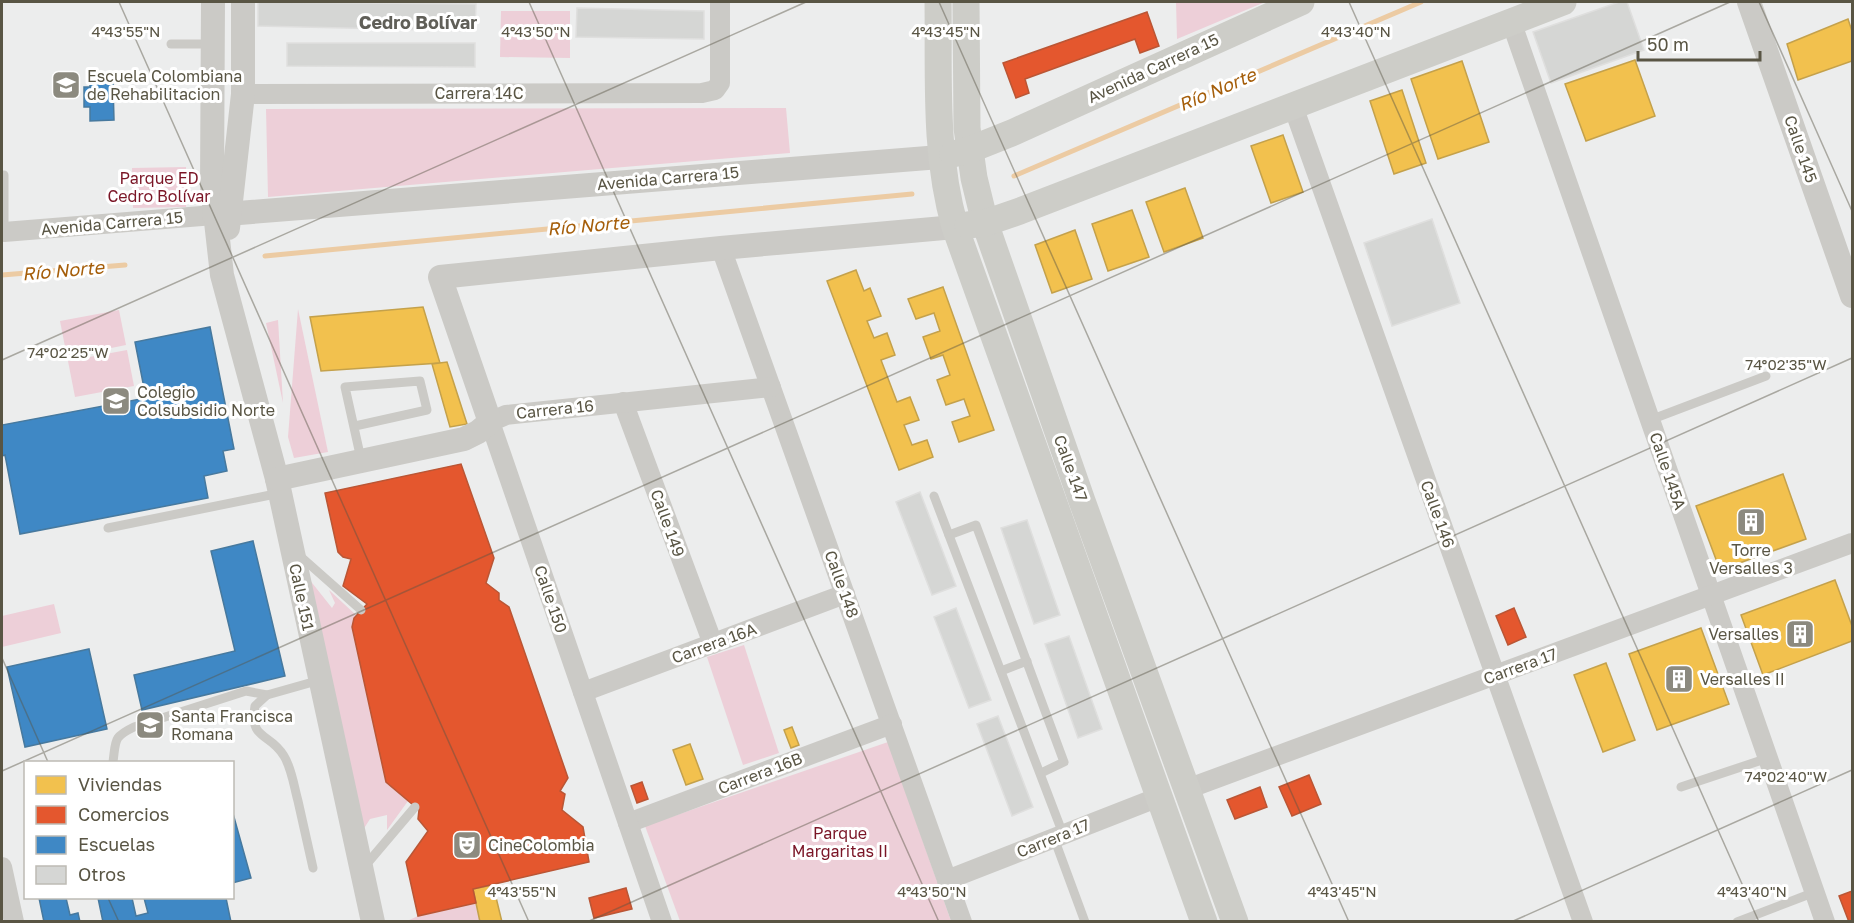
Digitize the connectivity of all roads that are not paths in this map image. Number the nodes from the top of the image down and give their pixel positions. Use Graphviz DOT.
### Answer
graph roads {
  1 [pos="213,2"];
  2 [pos="243,2"];
  3 [pos="720,2"];
  4 [pos="938,2"];
  5 [pos="966,2"];
  6 [pos="1301,2"];
  7 [pos="1563,2"];
  8 [pos="1749,2"];
  9 [pos="1511,21"];
  10 [pos="171,44"];
  11 [pos="213,44"];
  12 [pos="243,94"];
  13 [pos="1293,106"];
  14 [pos="969,150"];
  15 [pos="940,156"];
  16 [pos="2,175"];
  17 [pos="222,215"];
  18 [pos="985,223"];
  19 [pos="955,227"];
  20 [pos="4,232"];
  21 [pos="721,248"];
  22 [pos="1852,296"];
  23 [pos="1766,376"];
  24 [pos="771,387"];
  25 [pos="624,402"];
  26 [pos="1650,420"];
  27 [pos="490,422"];
  28 [pos="355,426"];
  29 [pos="362,461"];
  30 [pos="278,486"];
  31 [pos="934,496"];
  32 [pos="108,528"];
  33 [pos="949,535"];
  34 [pos="1852,543"];
  35 [pos="292,549"];
  36 [pos="845,594"];
  37 [pos="1711,595"];
  38 [pos="361,610"];
  39 [pos="713,644"];
  40 [pos="1027,662"];
  41 [pos="1001,671"];
  42 [pos="1495,675"];
  43 [pos="320,680"];
  44 [pos="583,692"];
  45 [pos="267,695"];
  46 [pos="892,724"];
  47 [pos="1768,758"];
  48 [pos="113,761"];
  49 [pos="1041,773"];
  50 [pos="1681,787"];
  51 [pos="1187,789"];
  52 [pos="1159,796"];
  53 [pos="415,807"];
  54 [pos="628,823"];
  55 [pos="1059,836"];
  56 [pos="2,867"];
  57 [pos="313,868"];
  58 [pos="362,871"];
  59 [pos="947,880"];
  60 [pos="1815,892"];
  61 [pos="14,921"];
  62 [pos="372,921"];
  63 [pos="662,921"];
  64 [pos="962,921"];
  65 [pos="1085,921"];
  66 [pos="1204,921"];
  67 [pos="1235,921"];
  68 [pos="1583,921"];
  69 [pos="1737,921"];
  70 [pos="1825,921"];
  1 -- 11 [label="street, Calle 151"];
  2 -- 12 [label="street, Calle 151"];
  3 -- 12 [label="street, Carrera 14C"];
  4 -- 15 [label="main road, Calle 147"];
  5 -- 14 [label="main road, Calle 147"];
  6 -- 14 [label="main road, Avenida Carrera 15"];
  7 -- 9 [label="main road"];
  8 -- 22 [label="street, Calle 145"];
  9 -- 13 [label="main road"];
  9 -- 26 [label="street, Calle 145A"];
  10 -- 11 [label="lane"];
  11 -- 17 [label="street, Calle 151"];
  12 -- 17 [label="street, Calle 151"];
  13 -- 18 [label="main road"];
  13 -- 42 [label="street, Calle 146"];
  14 -- 15 [label="main road, Avenida Carrera 15"];
  14 -- 18 [label="main road, Calle 147"];
  15 -- 17 [label="street, Avenida Carrera 15"];
  15 -- 19 [label="main road, Calle 147"];
  16 -- 20 [label="lane"];
  17 -- 20 [label="street, Avenida Carrera 15"];
  17 -- 30 [label="street, Calle 151"];
  18 -- 19 [label="main road"];
  18 -- 51 [label="main road, Calle 147"];
  19 -- 21 [label="street"];
  19 -- 52 [label="main road, Calle 147"];
  21 -- 24 [label="street, Calle 148"];
  21 -- 27 [label="street, Calle 150"];
  23 -- 26 [label="lane"];
  24 -- 25 [label="street, Carrera 16"];
  24 -- 36 [label="street, Calle 148"];
  25 -- 27 [label="street, Carrera 16"];
  25 -- 39 [label="street, Calle 149"];
  26 -- 37 [label="street, Calle 145A"];
  27 -- 29 [label="street, Carrera 16"];
  27 -- 44 [label="street, Calle 150"];
  28 -- 28 [label="lane"];
  28 -- 29 [label="lane"];
  29 -- 30 [label="street, Carrera 16"];
  30 -- 32 [label="lane"];
  30 -- 35 [label="street, Calle 151"];
  31 -- 33 [label="lane"];
  33 -- 40 [label="lane"];
  33 -- 41 [label="lane"];
  34 -- 37 [label="street, Carrera 17"];
  35 -- 38 [label="lane"];
  35 -- 43 [label="street, Calle 151"];
  36 -- 39 [label="street, Carrera 16A"];
  36 -- 46 [label="street, Calle 148"];
  37 -- 42 [label="street, Carrera 17"];
  37 -- 47 [label="street, Calle 145A"];
  39 -- 44 [label="street, Carrera 16A"];
  40 -- 41 [label="lane"];
  40 -- 49 [label="lane"];
  41 -- 49 [label="lane"];
  42 -- 51 [label="street, Carrera 17"];
  42 -- 68 [label="street, Calle 146"];
  43 -- 45 [label="lane"];
  43 -- 58 [label="street, Calle 151"];
  44 -- 54 [label="street, Calle 150"];
  45 -- 48 [label="lane"];
  45 -- 57 [label="lane"];
  46 -- 54 [label="street, Carrera 16B"];
  46 -- 59 [label="street, Calle 148"];
  47 -- 50 [label="lane"];
  47 -- 60 [label="street, Calle 145A"];
  49 -- 55 [label="lane"];
  51 -- 67 [label="main road, Calle 147"];
  52 -- 55 [label="street, Carrera 17"];
  52 -- 66 [label="main road, Calle 147"];
  53 -- 58 [label="lane"];
  54 -- 63 [label="street, Calle 150"];
  55 -- 59 [label="street, Carrera 17"];
  55 -- 65 [label="lane"];
  56 -- 61 [label="street"];
  58 -- 62 [label="street, Calle 151"];
  59 -- 64 [label="street, Calle 148"];
  60 -- 69 [label="lane"];
  60 -- 70 [label="street, Calle 145A"];
}
